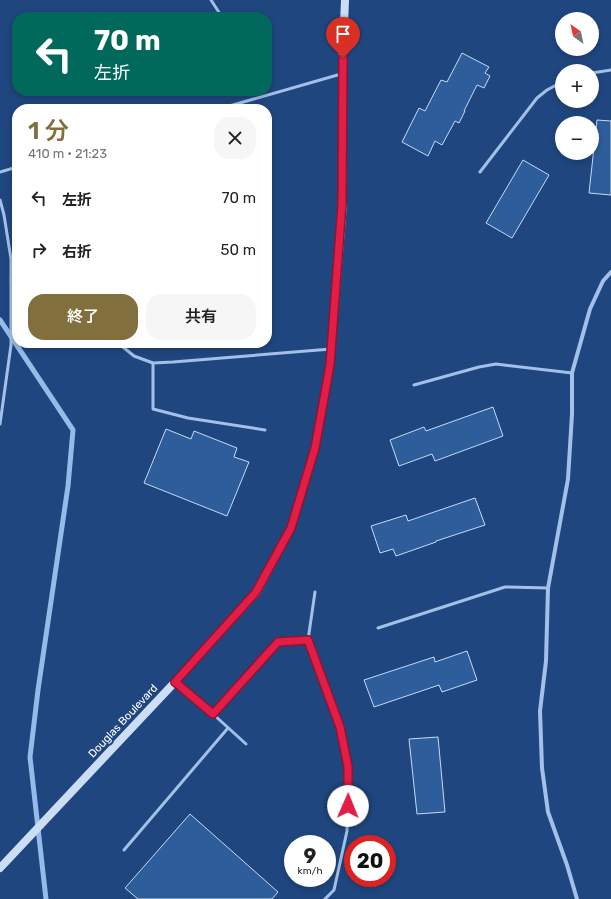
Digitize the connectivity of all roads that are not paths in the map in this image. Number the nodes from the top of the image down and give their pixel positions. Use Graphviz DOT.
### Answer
graph roads {
  1 [pos="211,0"];
  2 [pos="345,0"];
  3 [pos="219,12"];
  4 [pos="611,70"];
  5 [pos="599,72"];
  6 [pos="342,73"];
  7 [pos="555,86"];
  8 [pos="272,94"];
  9 [pos="265,96"];
  10 [pos="237,104"];
  11 [pos="12,169"];
  12 [pos="0,172"];
  13 [pos="480,172"];
  14 [pos="0,200"];
  15 [pos="611,272"];
  16 [pos="11,280"];
  17 [pos="124,348"];
  18 [pos="331,349"];
  19 [pos="153,363"];
  20 [pos="572,373"];
  21 [pos="414,385"];
  22 [pos="0,424"];
  23 [pos="265,430"];
  24 [pos="548,588"];
  25 [pos="315,592"];
  26 [pos="378,628"];
  27 [pos="308,640"];
  28 [pos="175,682"];
  29 [pos="213,714"];
  30 [pos="228,728"];
  31 [pos="246,744"];
  32 [pos="124,850"];
  33 [pos="0,868"];
  34 [pos="325,899"];
  35 [pos="577,899"];
  1 -- 3 [label="lane"];
  2 -- 6 [label="street, Douglas Boulevard"];
  4 -- 5 [label="lane"];
  6 -- 8 [label="lane"];
  6 -- 18 [label="street, Douglas Boulevard"];
  7 -- 13 [label="lane"];
  9 -- 10 [label="lane"];
  11 -- 12 [label="lane"];
  14 -- 16 [label="lane"];
  15 -- 20 [label="street"];
  16 -- 22 [label="lane"];
  17 -- 19 [label="lane"];
  18 -- 19 [label="lane"];
  18 -- 28 [label="street, Douglas Boulevard"];
  19 -- 23 [label="lane"];
  20 -- 21 [label="lane"];
  20 -- 24 [label="street"];
  24 -- 26 [label="lane"];
  24 -- 35 [label="street"];
  25 -- 27 [label="lane"];
  27 -- 29 [label="lane"];
  27 -- 34 [label="lane"];
  28 -- 29 [label="lane"];
  28 -- 33 [label="street, Douglas Boulevard"];
  29 -- 30 [label="lane"];
  30 -- 31 [label="lane"];
  30 -- 32 [label="lane"];
}
